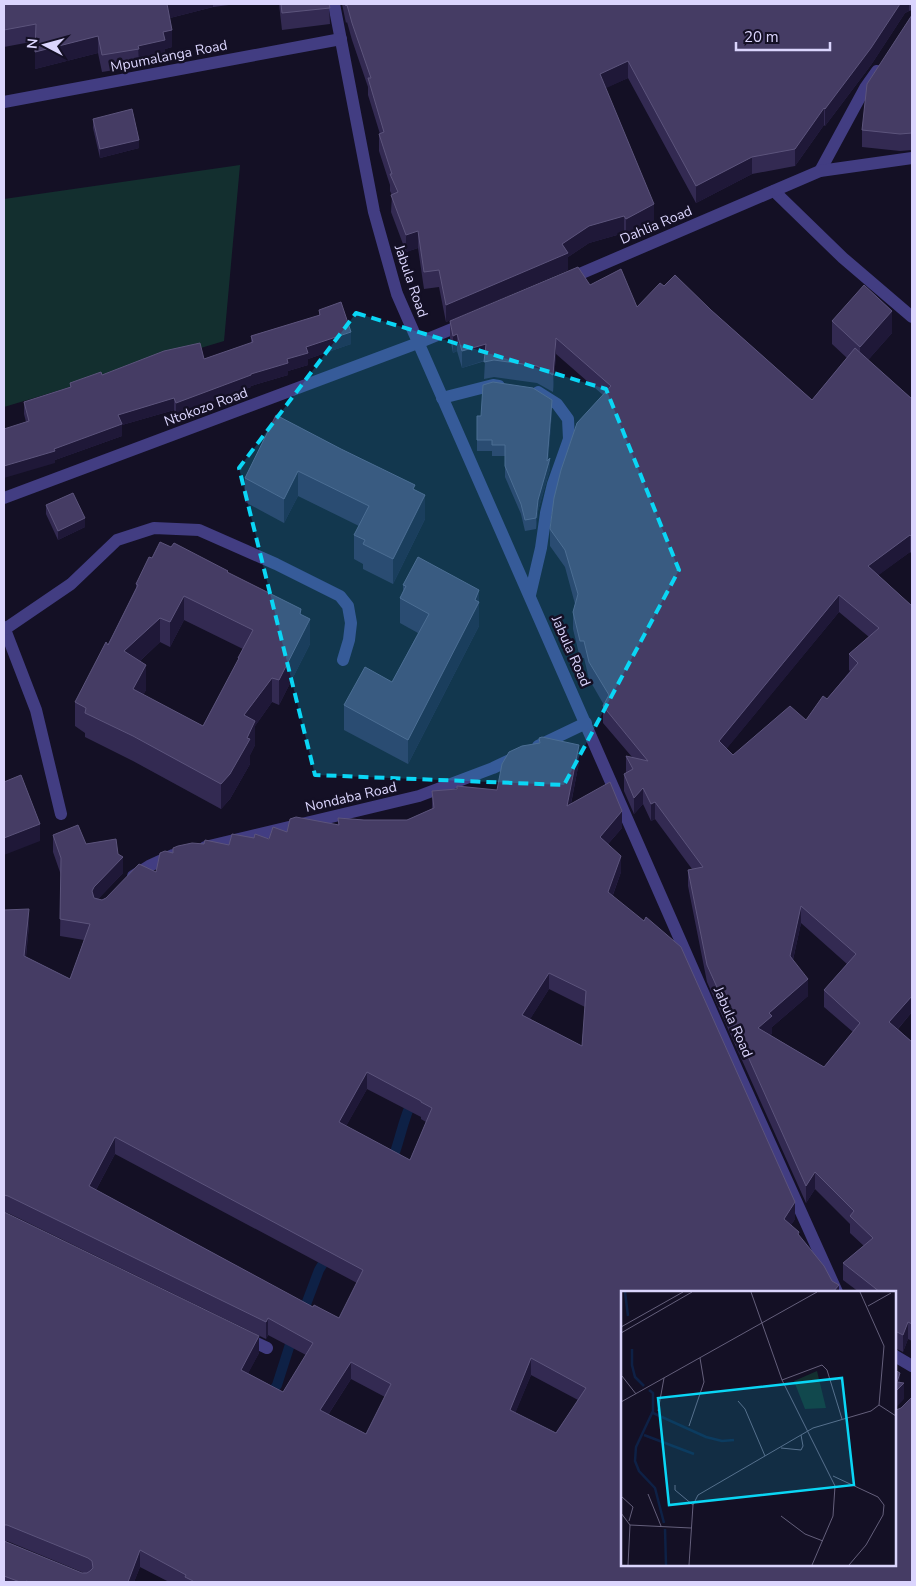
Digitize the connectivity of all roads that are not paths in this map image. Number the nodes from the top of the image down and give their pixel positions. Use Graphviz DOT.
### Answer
graph roads {
  1 [pos="334,4"];
  2 [pos="341,39"];
  3 [pos="886,57"];
  4 [pos="4,102"];
  5 [pos="912,158"];
  6 [pos="820,171"];
  7 [pos="774,190"];
  8 [pos="555,285"];
  9 [pos="912,317"];
  10 [pos="473,320"];
  11 [pos="418,344"];
  12 [pos="510,387"];
  13 [pos="528,390"];
  14 [pos="442,398"];
  15 [pos="4,498"];
  16 [pos="530,595"];
  17 [pos="4,628"];
  18 [pos="343,660"];
  19 [pos="586,722"];
  20 [pos="61,814"];
  21 [pos="125,883"];
  22 [pos="837,1291"];
  23 [pos="232,1331"];
  24 [pos="267,1348"];
  25 [pos="896,1357"];
  26 [pos="912,1366"];
  1 -- 2 [label="street, Jabula Road"];
  2 -- 4 [label="street, Mpumalanga Road"];
  2 -- 11 [label="street, Jabula Road"];
  3 -- 6 [label="street"];
  5 -- 6 [label="street, Dahlia Road"];
  6 -- 7 [label="street, Dahlia Road"];
  7 -- 8 [label="street, Dahlia Road"];
  7 -- 9 [label="street"];
  10 -- 11 [label="street"];
  11 -- 14 [label="street, Jabula Road"];
  11 -- 15 [label="street, Ntokozo Road"];
  12 -- 14 [label="street"];
  13 -- 16 [label="street"];
  14 -- 16 [label="street, Jabula Road"];
  16 -- 19 [label="street, Jabula Road"];
  17 -- 18 [label="street"];
  17 -- 20 [label="street"];
  19 -- 21 [label="street, Nondaba Road"];
  19 -- 22 [label="street, Jabula Road"];
  23 -- 24 [label="street"];
  25 -- 26 [label="street"];
}
